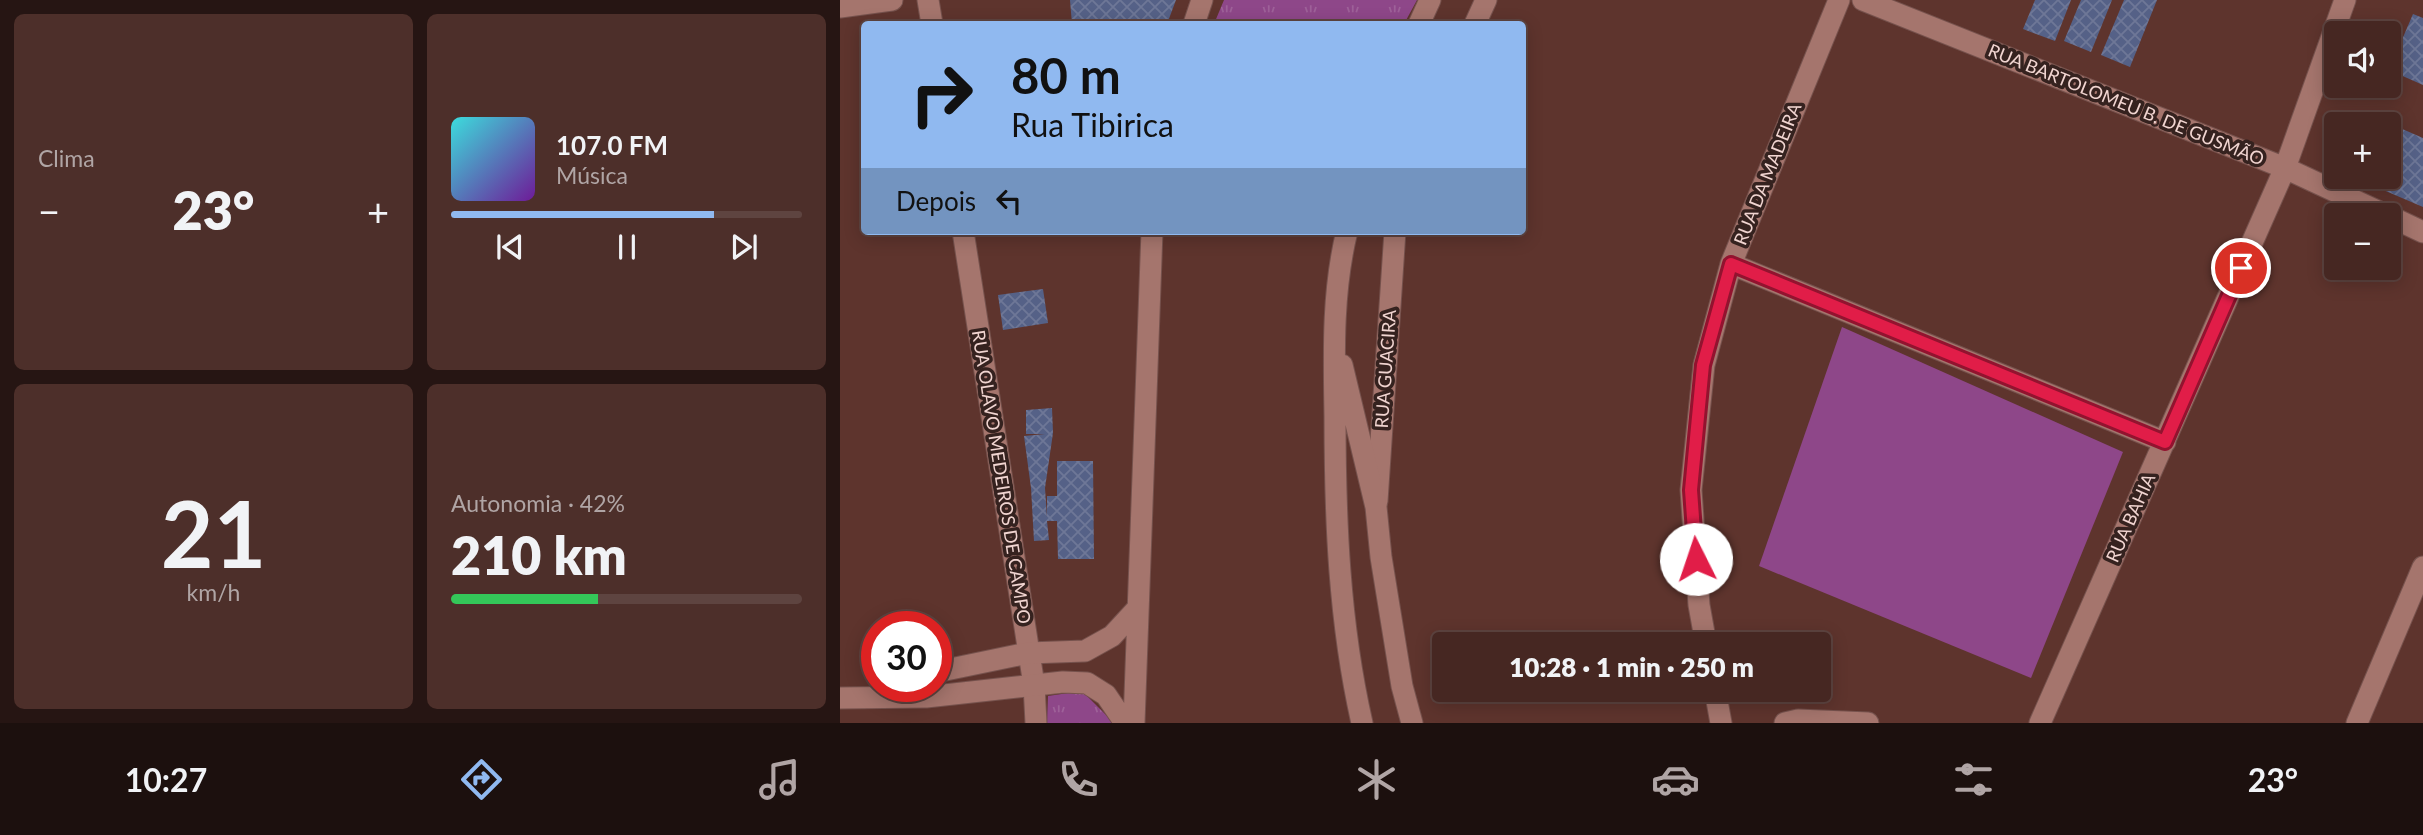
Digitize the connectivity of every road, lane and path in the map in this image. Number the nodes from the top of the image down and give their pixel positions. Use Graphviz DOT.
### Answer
graph roads {
  1 [pos="892,0"];
  2 [pos="928,0"];
  3 [pos="1430,0"];
  4 [pos="1486,0"];
  5 [pos="1839,0"];
  6 [pos="1863,0"];
  7 [pos="2345,0"];
  8 [pos="840,7"];
  9 [pos="932,21"];
  10 [pos="1420,21"];
  11 [pos="1476,21"];
  12 [pos="2285,168"];
  13 [pos="2359,203"];
  14 [pos="2401,222"];
  15 [pos="2423,232"];
  16 [pos="964,235"];
  17 [pos="1153,235"];
  18 [pos="1345,235"];
  19 [pos="1395,235"];
  20 [pos="1731,264"];
  21 [pos="1334,330"];
  22 [pos="2165,442"];
  23 [pos="1376,507"];
  24 [pos="2423,567"];
  25 [pos="1136,611"];
  26 [pos="1704,632"];
  27 [pos="1028,653"];
  28 [pos="952,669"];
  29 [pos="1034,685"];
  30 [pos="861,691"];
  31 [pos="840,697"];
  32 [pos="1717,702"];
  33 [pos="1036,723"];
  34 [pos="1125,723"];
  35 [pos="1134,723"];
  36 [pos="1362,723"];
  37 [pos="1412,723"];
  38 [pos="1721,723"];
  39 [pos="1785,723"];
  40 [pos="1868,723"];
  41 [pos="2040,723"];
  42 [pos="2357,723"];
  1 -- 8 [label="street"];
  2 -- 9 [label="street"];
  3 -- 10 [label="street"];
  4 -- 11 [label="street"];
  5 -- 20 [label="street, RUA DA MADEIRA"];
  6 -- 12 [label="street, RUA BARTOLOMEU B. DE GUSMÃO"];
  7 -- 12 [label="street, RUA BAHIA"];
  12 -- 13 [label="street, RUA BARTOLOMEU B. DE GUSMÃO"];
  12 -- 22 [label="street, RUA BAHIA"];
  14 -- 15 [label="street, RUA BARTOLOMEU B. DE GUSMÃO"];
  16 -- 27 [label="street, RUA OLAVO MEDEIROS DE CAMPO"];
  17 -- 25 [label="street"];
  18 -- 21 [label="street"];
  19 -- 23 [label="street, RUA GUACIRA"];
  20 -- 22 [label="street"];
  20 -- 26 [label="street, RUA DA MADEIRA"];
  21 -- 23 [label="street"];
  21 -- 36 [label="street"];
  22 -- 41 [label="street, RUA BAHIA"];
  23 -- 37 [label="street"];
  24 -- 42 [label="street"];
  25 -- 27 [label="street"];
  25 -- 35 [label="street"];
  27 -- 28 [label="street"];
  27 -- 29 [label="street, RUA OLAVO MEDEIROS DE CAMPO"];
  29 -- 31 [label="street"];
  29 -- 33 [label="street, RUA OLAVO MEDEIROS DE CAMPO"];
  29 -- 34 [label="street"];
  30 -- 31 [label="street"];
  32 -- 38 [label="street"];
  39 -- 40 [label="street"];
}
